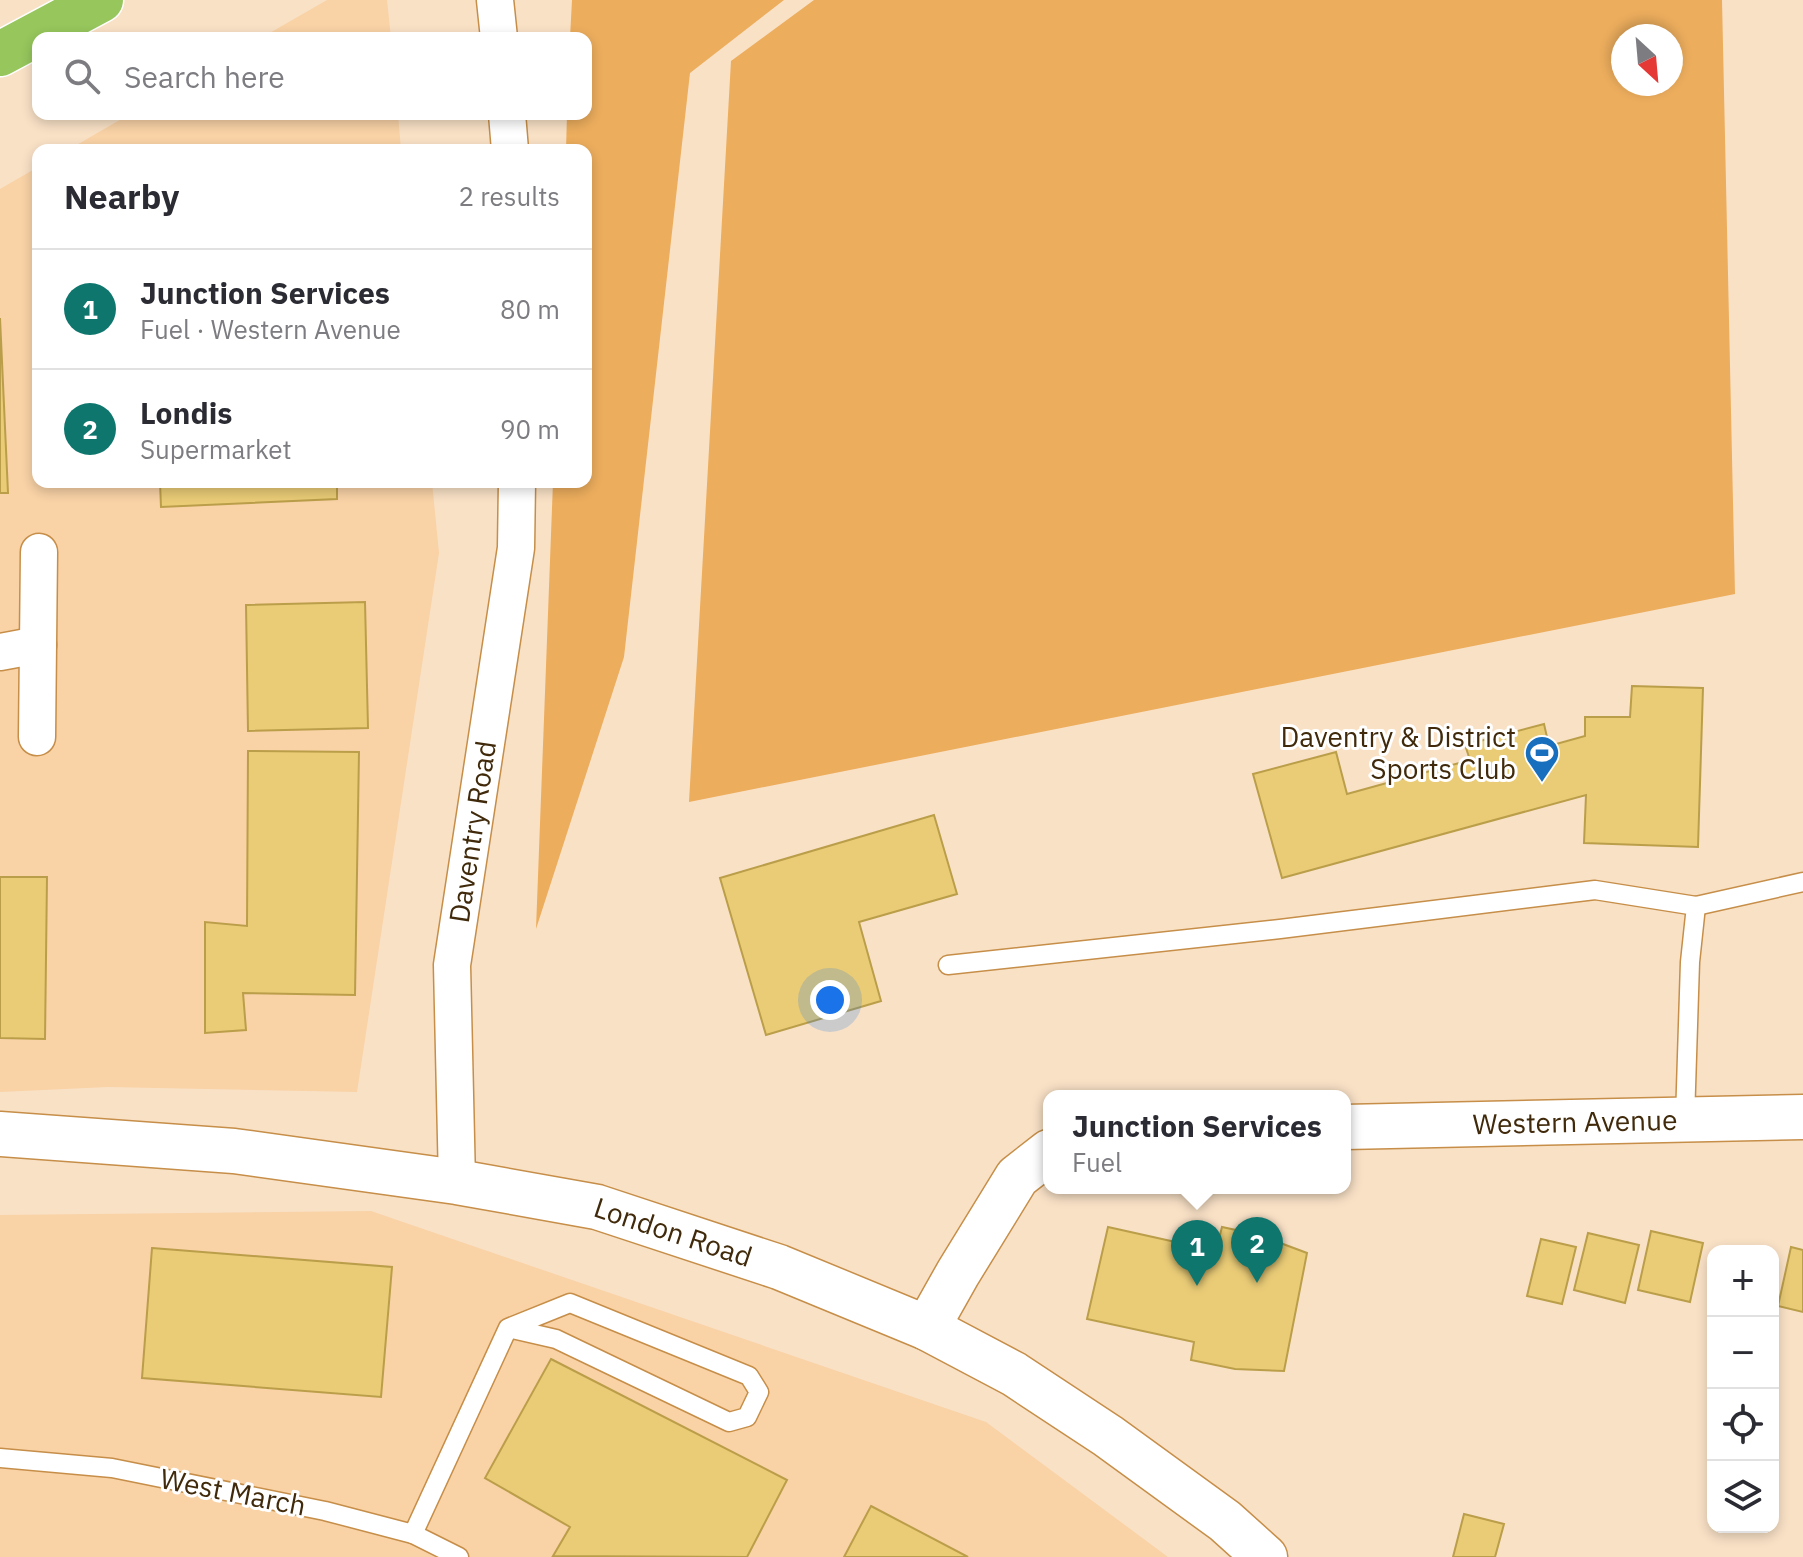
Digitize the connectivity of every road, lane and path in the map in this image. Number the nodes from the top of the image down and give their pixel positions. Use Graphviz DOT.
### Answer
graph roads {
  1 [pos="101,0"];
  2 [pos="495,0"];
  3 [pos="41,32"];
  4 [pos="498,32"];
  5 [pos="32,37"];
  6 [pos="0,54"];
  7 [pos="508,120"];
  8 [pos="510,144"];
  9 [pos="517,488"];
  10 [pos="39,552"];
  11 [pos="38,645"];
  12 [pos="0,652"];
  13 [pos="37,737"];
  14 [pos="1803,882"];
  15 [pos="1696,906"];
  16 [pos="948,965"];
  17 [pos="1803,1117"];
  18 [pos="1685,1119"];
  19 [pos="1351,1127"];
  20 [pos="0,1134"];
  21 [pos="1043,1157"];
  22 [pos="457,1182"];
  23 [pos="508,1328"];
  24 [pos="927,1328"];
  25 [pos="0,1458"];
  26 [pos="413,1534"];
  27 [pos="459,1557"];
  28 [pos="1265,1557"];
  1 -- 3 [label="highway"];
  2 -- 4 [label="street"];
  5 -- 6 [label="highway"];
  7 -- 8 [label="street"];
  9 -- 22 [label="street, Daventry Road"];
  10 -- 11 [label="street"];
  11 -- 12 [label="street"];
  11 -- 13 [label="street"];
  14 -- 15 [label="lane"];
  15 -- 16 [label="lane"];
  15 -- 18 [label="lane"];
  17 -- 18 [label="main road, Western Avenue"];
  18 -- 19 [label="main road, Western Avenue"];
  20 -- 22 [label="main road, London Road"];
  21 -- 24 [label="main road"];
  22 -- 24 [label="main road, London Road"];
  23 -- 23 [label="lane"];
  23 -- 26 [label="lane"];
  24 -- 28 [label="main road, London Road"];
  25 -- 26 [label="lane, West March"];
  26 -- 27 [label="lane, West March"];
}
